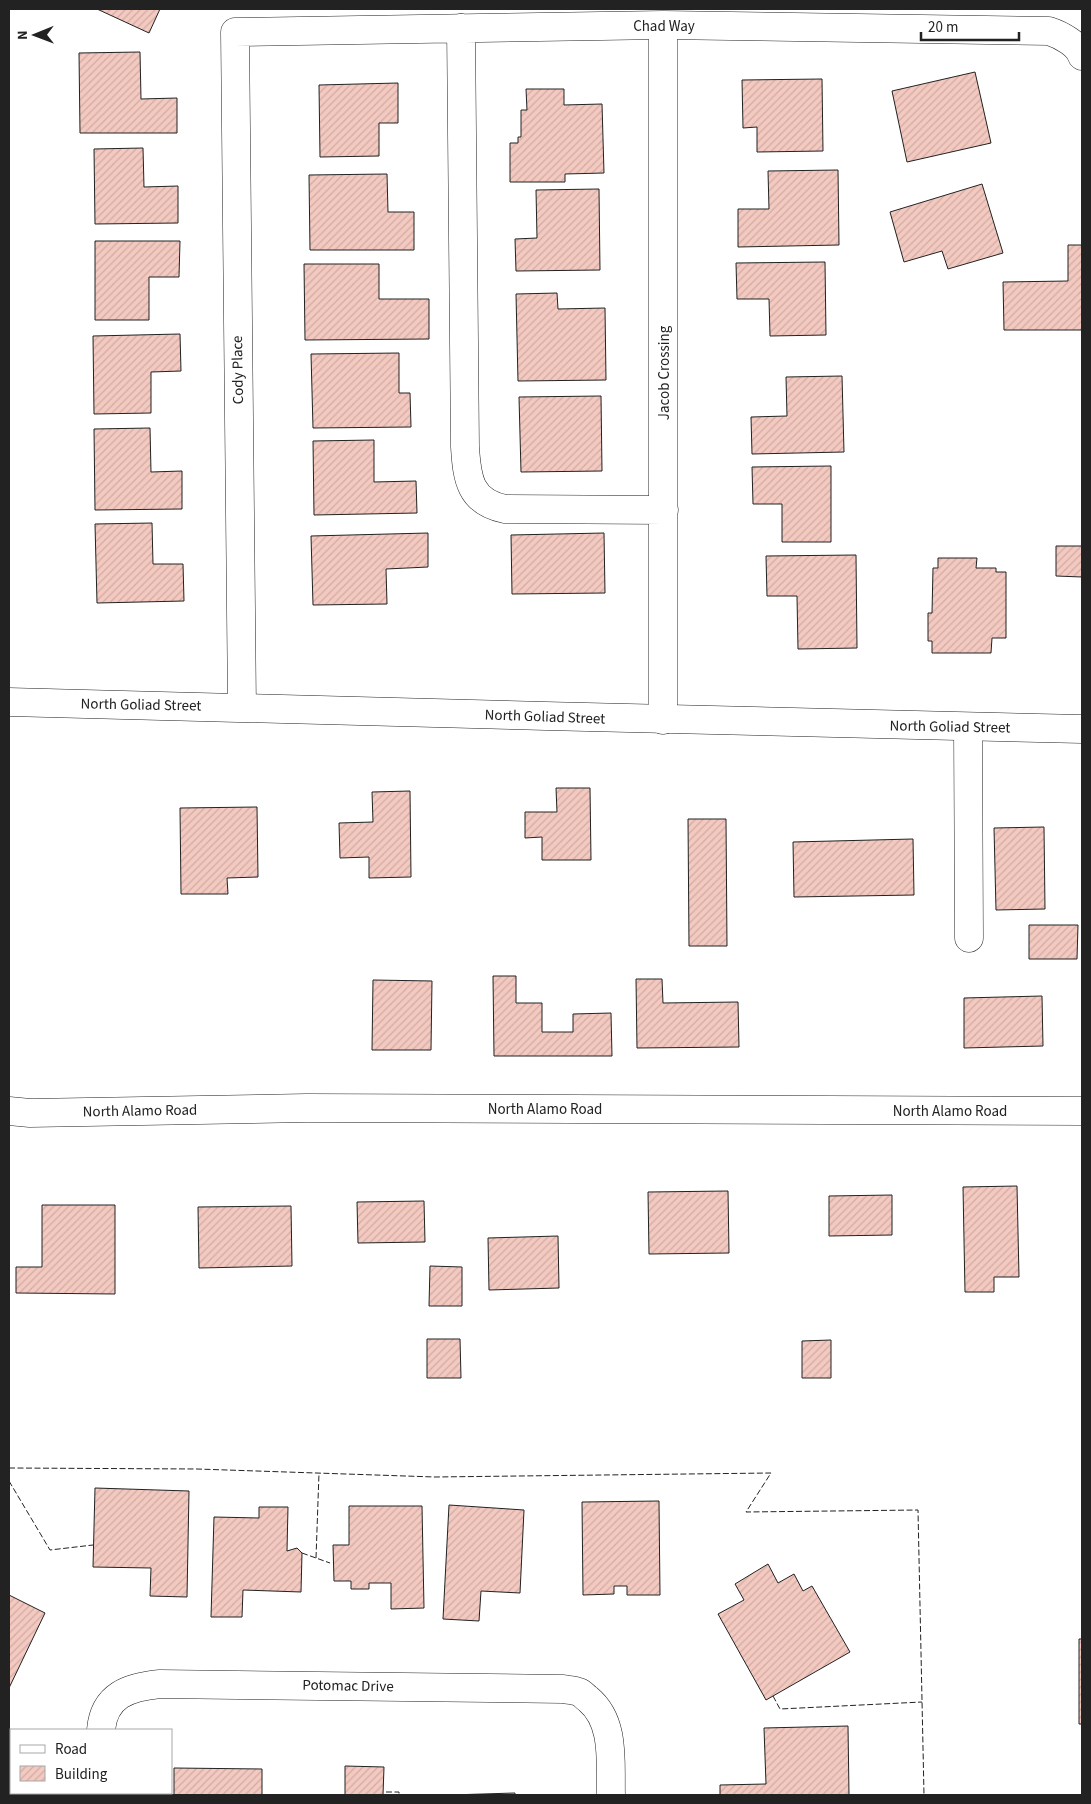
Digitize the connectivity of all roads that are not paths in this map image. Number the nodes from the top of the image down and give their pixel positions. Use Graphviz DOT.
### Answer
graph roads {
  1 [pos="663,25"];
  2 [pos="461,28"];
  3 [pos="235,32"];
  4 [pos="1082,56"];
  5 [pos="664,510"];
  6 [pos="9,702"];
  7 [pos="242,707"];
  8 [pos="663,720"];
  9 [pos="968,727"];
  10 [pos="1082,729"];
  11 [pos="970,938"];
  12 [pos="9,1111"];
  13 [pos="1082,1111"];
  14 [pos="104,1718"];
  15 [pos="611,1795"];
  1 -- 2 [label="street, Chad Way"];
  1 -- 4 [label="street, Chad Way"];
  1 -- 5 [label="street, Jacob Crossing"];
  2 -- 3 [label="street, Chad Way"];
  2 -- 5 [label="street"];
  3 -- 7 [label="street, Cody Place"];
  5 -- 8 [label="street, Jacob Crossing"];
  6 -- 7 [label="street, North Goliad Street"];
  7 -- 8 [label="street, North Goliad Street"];
  8 -- 9 [label="street, North Goliad Street"];
  9 -- 10 [label="street, North Goliad Street"];
  9 -- 11 [label="street"];
  12 -- 13 [label="street, North Alamo Road"];
  14 -- 15 [label="street, Potomac Drive"];
}
